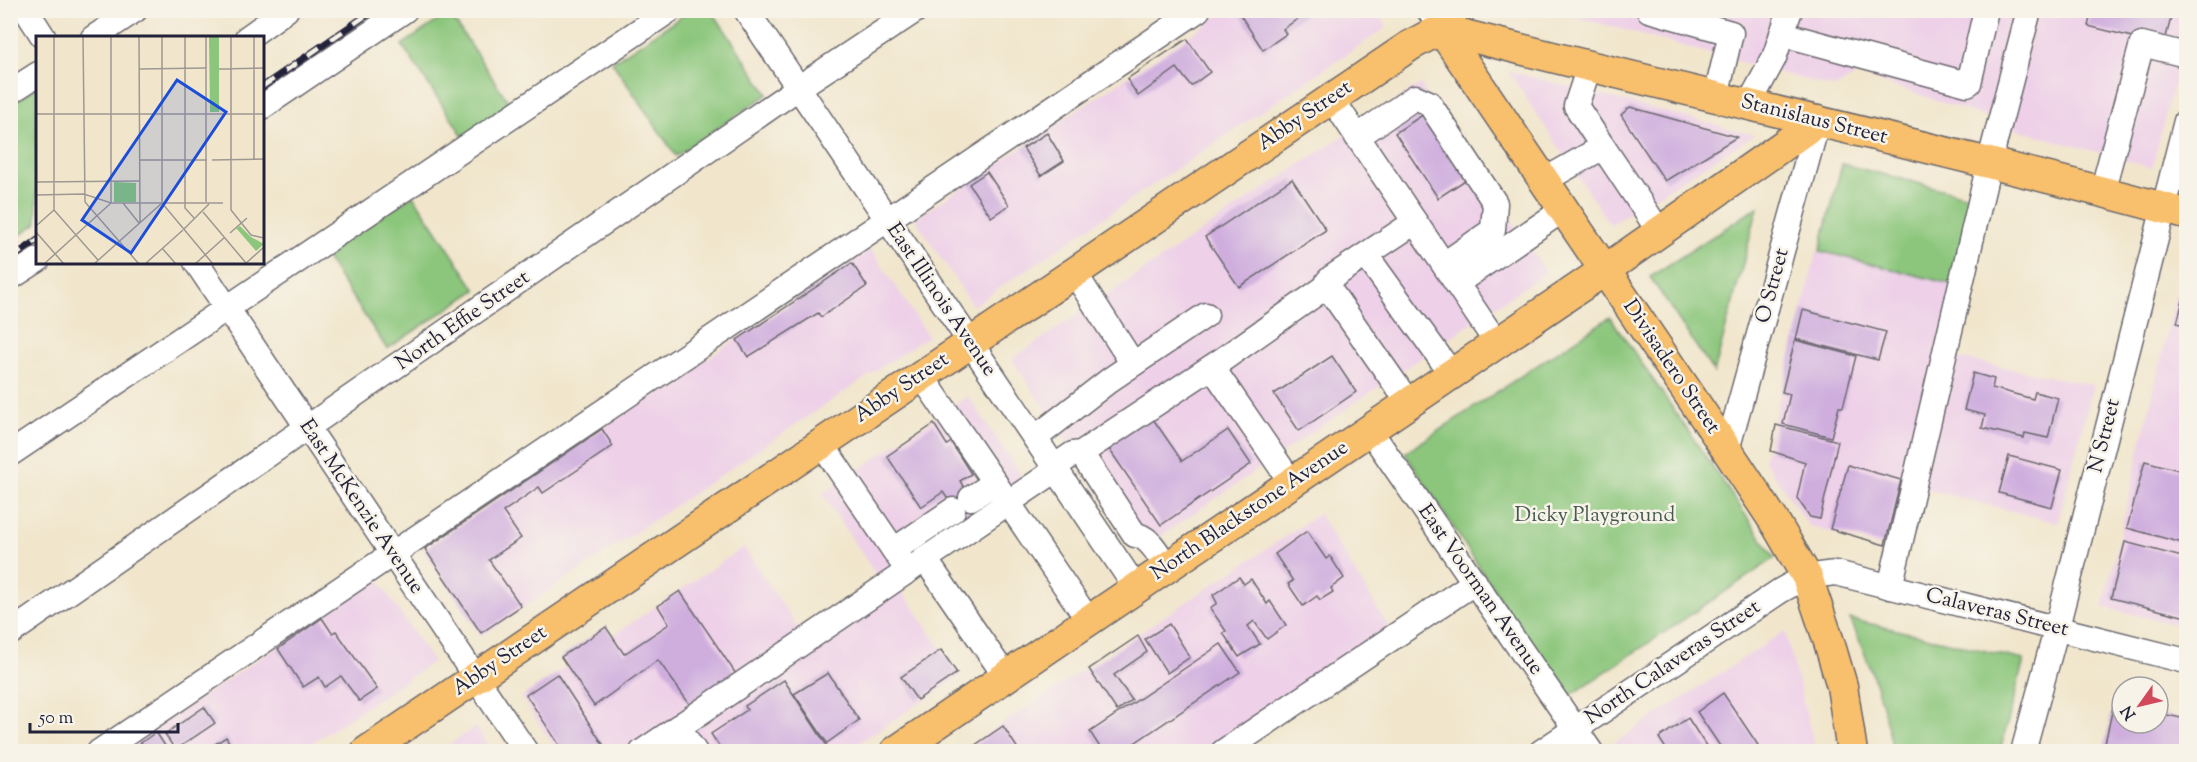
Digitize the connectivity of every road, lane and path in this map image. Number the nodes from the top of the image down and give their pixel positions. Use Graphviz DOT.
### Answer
graph roads {
  1 [pos="26,10"];
  2 [pos="135,10"];
  3 [pos="286,10"];
  4 [pos="405,10"];
  5 [pos="670,10"];
  6 [pos="746,10"];
  7 [pos="916,10"];
  8 [pos="1198,10"];
  9 [pos="1649,10"];
  10 [pos="1790,10"];
  11 [pos="1986,10"];
  12 [pos="2029,10"];
  13 [pos="1441,17"];
  14 [pos="1782,34"];
  15 [pos="43,36"];
  16 [pos="96,36"];
  17 [pos="250,36"];
  18 [pos="2187,55"];
  19 [pos="1589,67"];
  20 [pos="36,75"];
  21 [pos="798,88"];
  22 [pos="10,92"];
  23 [pos="1716,96"];
  24 [pos="1332,99"];
  25 [pos="1749,104"];
  26 [pos="264,106"];
  27 [pos="2187,121"];
  28 [pos="1818,122"];
  29 [pos="1358,137"];
  30 [pos="1603,147"];
  31 [pos="1989,164"];
  32 [pos="1545,180"];
  33 [pos="2102,192"];
  34 [pos="1564,209"];
  35 [pos="2175,211"];
  36 [pos="887,220"];
  37 [pos="1415,222"];
  38 [pos="1659,231"];
  39 [pos="1366,255"];
  40 [pos="36,261"];
  41 [pos="197,264"];
  42 [pos="1605,270"];
  43 [pos="1074,272"];
  44 [pos="1450,274"];
  45 [pos="10,278"];
  46 [pos="1327,286"];
  47 [pos="227,308"];
  48 [pos="1206,315"];
  49 [pos="970,342"];
  50 [pos="1496,342"];
  51 [pos="1133,364"];
  52 [pos="1212,367"];
  53 [pos="1451,373"];
  54 [pos="921,375"];
  55 [pos="1408,402"];
  56 [pos="308,428"];
  57 [pos="1369,429"];
  58 [pos="1035,438"];
  59 [pos="821,442"];
  60 [pos="1727,450"];
  61 [pos="1081,453"];
  62 [pos="10,454"];
  63 [pos="1055,469"];
  64 [pos="1291,482"];
  65 [pos="994,483"];
  66 [pos="1008,503"];
  67 [pos="1135,535"];
  68 [pos="894,550"];
  69 [pos="1112,552"];
  70 [pos="393,554"];
  71 [pos="917,565"];
  72 [pos="1167,567"];
  73 [pos="1807,577"];
  74 [pos="1475,582"];
  75 [pos="1890,586"];
  76 [pos="1136,588"];
  77 [pos="1089,621"];
  78 [pos="2057,627"];
  79 [pos="10,633"];
  80 [pos="2187,661"];
  81 [pos="476,676"];
  82 [pos="1006,676"];
  83 [pos="678,727"];
  84 [pos="1575,729"];
  85 [pos="99,752"];
  86 [pos="366,752"];
  87 [pos="526,752"];
  88 [pos="642,752"];
  89 [pos="695,752"];
  90 [pos="895,752"];
  91 [pos="1223,752"];
  92 [pos="1541,752"];
  93 [pos="1591,752"];
  94 [pos="1852,752"];
  95 [pos="2023,752"];
  1 -- 15 [label="street"];
  2 -- 16 [label="street"];
  3 -- 17 [label="street"];
  4 -- 26 [label="street"];
  5 -- 47 [label="street"];
  6 -- 21 [label="street, East Illinois Avenue"];
  7 -- 21 [label="street, North Effie Street"];
  8 -- 36 [label="street"];
  9 -- 23 [label="street"];
  10 -- 14 [label="street"];
  11 -- 14 [label="street"];
  12 -- 31 [label="street"];
  13 -- 19 [label="main road, Stanislaus Street"];
  13 -- 24 [label="main road, Abby Street"];
  13 -- 32 [label="main road, Divisadero Street"];
  14 -- 25 [label="street"];
  18 -- 33 [label="street"];
  19 -- 23 [label="main road, Stanislaus Street"];
  19 -- 30 [label="street"];
  20 -- 22 [label="street"];
  21 -- 36 [label="street, East Illinois Avenue"];
  21 -- 56 [label="street, North Effie Street"];
  23 -- 25 [label="main road, Stanislaus Street"];
  24 -- 29 [label="street"];
  24 -- 43 [label="main road, Abby Street"];
  25 -- 28 [label="main road, Stanislaus Street"];
  27 -- 35 [label="street, N Street"];
  28 -- 31 [label="main road, Stanislaus Street"];
  28 -- 38 [label="main road, North Blackstone Avenue"];
  28 -- 60 [label="street, O Street"];
  29 -- 37 [label="street"];
  29 -- 44 [label="street"];
  30 -- 32 [label="street"];
  30 -- 38 [label="street"];
  31 -- 33 [label="main road, Stanislaus Street"];
  31 -- 75 [label="street"];
  32 -- 34 [label="main road, Divisadero Street"];
  33 -- 35 [label="main road, Stanislaus Street"];
  34 -- 42 [label="main road, Divisadero Street"];
  34 -- 44 [label="street"];
  35 -- 78 [label="street, N Street"];
  36 -- 49 [label="street, East Illinois Avenue"];
  36 -- 70 [label="street"];
  37 -- 39 [label="street"];
  37 -- 44 [label="street"];
  38 -- 42 [label="main road, North Blackstone Avenue"];
  39 -- 46 [label="street"];
  39 -- 53 [label="street"];
  40 -- 45 [label="street"];
  41 -- 47 [label="street, East McKenzie Avenue"];
  42 -- 50 [label="main road, North Blackstone Avenue"];
  42 -- 60 [label="main road, Divisadero Street"];
  43 -- 49 [label="main road, Abby Street"];
  43 -- 51 [label="street"];
  44 -- 50 [label="street"];
  46 -- 52 [label="street"];
  46 -- 55 [label="street"];
  47 -- 56 [label="street, East McKenzie Avenue"];
  47 -- 62 [label="street"];
  48 -- 51 [label="street"];
  49 -- 54 [label="main road, Abby Street"];
  49 -- 58 [label="street, East Illinois Avenue"];
  50 -- 53 [label="main road, North Blackstone Avenue"];
  51 -- 58 [label="street"];
  52 -- 61 [label="street"];
  52 -- 64 [label="street"];
  53 -- 55 [label="main road, North Blackstone Avenue"];
  54 -- 59 [label="main road, Abby Street"];
  54 -- 65 [label="street"];
  55 -- 57 [label="main road, North Blackstone Avenue"];
  56 -- 70 [label="street, East McKenzie Avenue"];
  56 -- 79 [label="street, North Effie Street"];
  57 -- 64 [label="main road, North Blackstone Avenue"];
  57 -- 74 [label="street, East Voorman Avenue"];
  58 -- 63 [label="street, East Illinois Avenue"];
  59 -- 68 [label="street"];
  59 -- 81 [label="main road, Abby Street"];
  60 -- 73 [label="main road, Divisadero Street"];
  61 -- 63 [label="street"];
  61 -- 67 [label="street"];
  63 -- 66 [label="street"];
  63 -- 69 [label="street, East Illinois Avenue"];
  64 -- 72 [label="main road, North Blackstone Avenue"];
  65 -- 66 [label="street"];
  65 -- 68 [label="street"];
  66 -- 71 [label="street"];
  66 -- 77 [label="street"];
  67 -- 69 [label="street"];
  67 -- 72 [label="street"];
  68 -- 71 [label="street"];
  69 -- 76 [label="street, East Illinois Avenue"];
  70 -- 81 [label="street, East McKenzie Avenue"];
  70 -- 85 [label="street"];
  71 -- 82 [label="street"];
  71 -- 83 [label="street"];
  72 -- 76 [label="main road, North Blackstone Avenue"];
  73 -- 75 [label="street, Calaveras Street"];
  73 -- 84 [label="street, North Calaveras Street"];
  73 -- 94 [label="main road, Divisadero Street"];
  74 -- 84 [label="street, East Voorman Avenue"];
  74 -- 91 [label="street"];
  75 -- 78 [label="street, Calaveras Street"];
  76 -- 77 [label="main road, North Blackstone Avenue"];
  77 -- 82 [label="main road, North Blackstone Avenue"];
  78 -- 80 [label="street, Calaveras Street"];
  78 -- 95 [label="street, N Street"];
  81 -- 86 [label="main road, Abby Street"];
  81 -- 87 [label="street, East McKenzie Avenue"];
  82 -- 90 [label="main road, North Blackstone Avenue"];
  83 -- 88 [label="street"];
  83 -- 89 [label="street"];
  84 -- 92 [label="street, North Calaveras Street"];
  84 -- 93 [label="street, East Voorman Avenue"];
}
